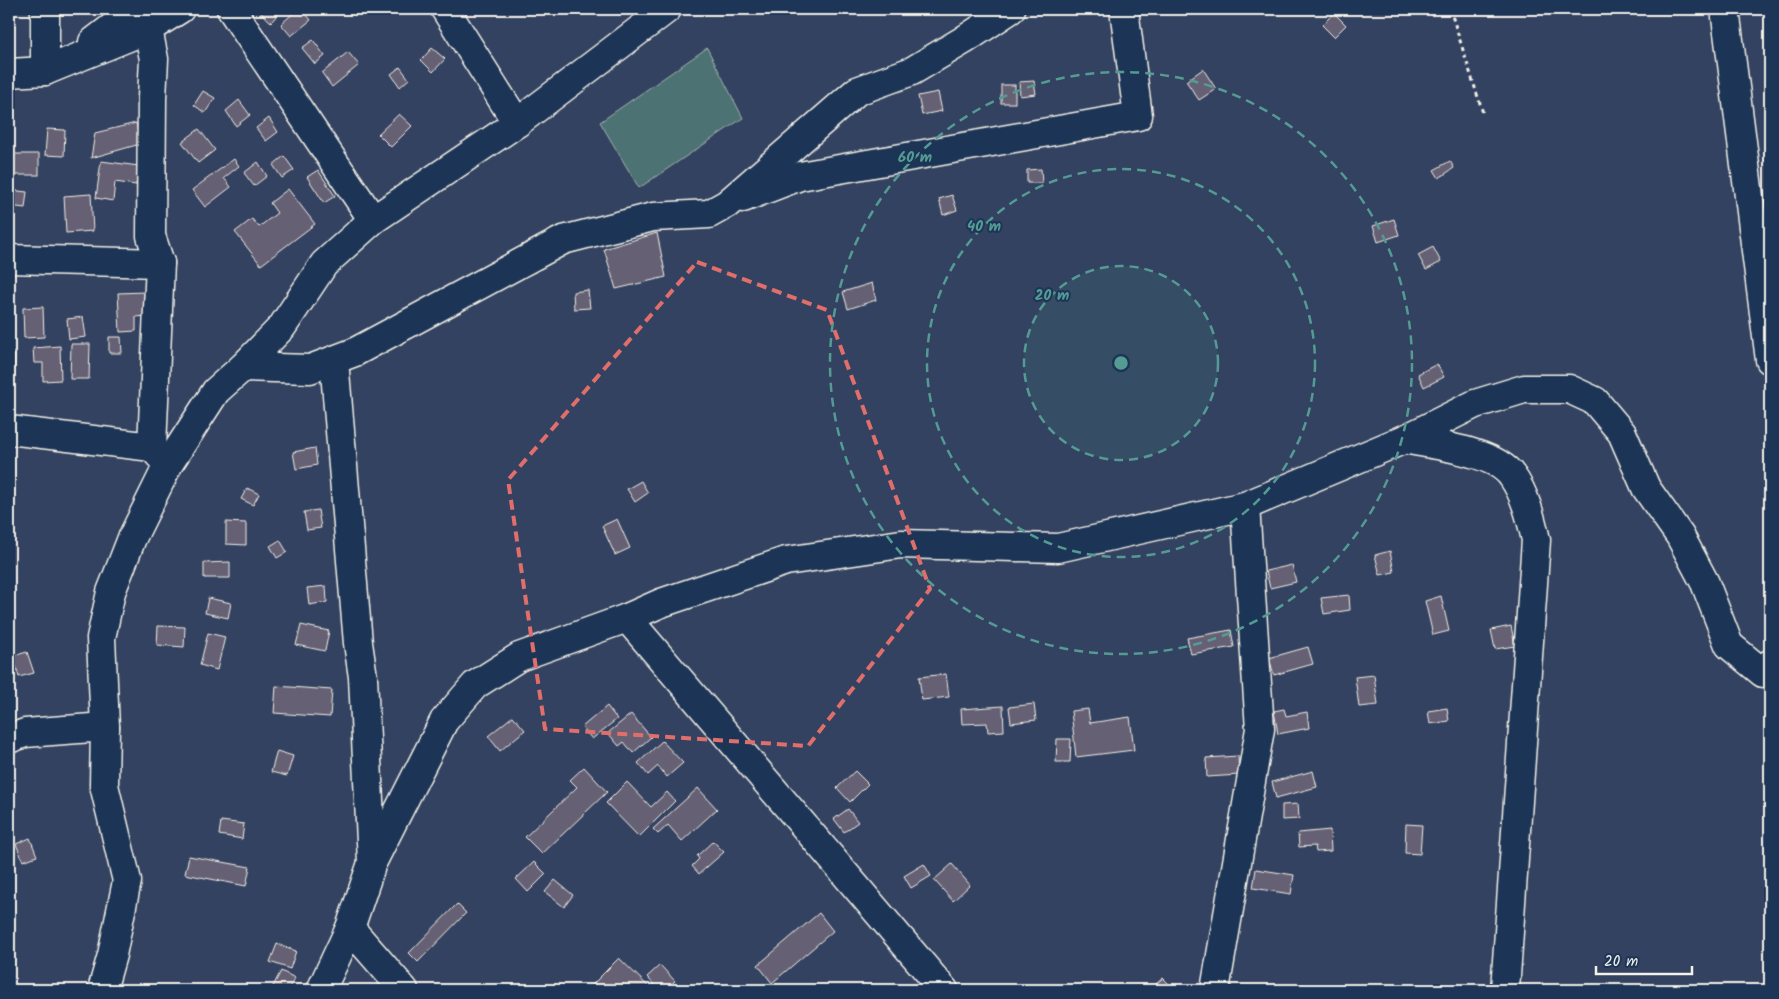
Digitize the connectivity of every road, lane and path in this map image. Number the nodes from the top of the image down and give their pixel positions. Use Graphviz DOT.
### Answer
graph roads {
  1 [pos="44,9"];
  2 [pos="180,9"];
  3 [pos="231,9"];
  4 [pos="445,9"];
  5 [pos="1011,9"];
  6 [pos="1124,9"];
  7 [pos="1450,9"];
  8 [pos="1725,9"];
  9 [pos="661,11"];
  10 [pos="142,19"];
  11 [pos="56,66"];
  12 [pos="9,73"];
  13 [pos="1483,113"];
  14 [pos="517,123"];
  15 [pos="727,204"];
  16 [pos="373,220"];
  17 [pos="9,259"];
  18 [pos="160,263"];
  19 [pos="334,360"];
  20 [pos="1770,360"];
  21 [pos="243,367"];
  22 [pos="9,430"];
  23 [pos="1405,439"];
  24 [pos="160,456"];
  25 [pos="1245,506"];
  26 [pos="627,618"];
  27 [pos="1768,674"];
  28 [pos="104,727"];
  29 [pos="9,739"];
  30 [pos="372,863"];
  31 [pos="350,928"];
  32 [pos="102,990"];
  33 [pos="321,990"];
  34 [pos="404,990"];
  35 [pos="944,990"];
  36 [pos="1215,990"];
  37 [pos="1505,990"];
  1 -- 11 [label="street"];
  2 -- 10 [label="street"];
  3 -- 16 [label="street"];
  4 -- 14 [label="street"];
  5 -- 15 [label="street"];
  6 -- 15 [label="street"];
  7 -- 13 [label="path"];
  8 -- 20 [label="street"];
  9 -- 14 [label="street"];
  10 -- 11 [label="street"];
  10 -- 18 [label="street"];
  11 -- 12 [label="street"];
  14 -- 16 [label="street"];
  15 -- 19 [label="street"];
  16 -- 21 [label="street"];
  17 -- 18 [label="street"];
  18 -- 24 [label="street"];
  19 -- 21 [label="street"];
  19 -- 30 [label="street"];
  21 -- 24 [label="street"];
  22 -- 24 [label="street"];
  23 -- 25 [label="street"];
  23 -- 27 [label="street"];
  23 -- 37 [label="street"];
  24 -- 28 [label="street"];
  25 -- 26 [label="street"];
  25 -- 36 [label="street"];
  26 -- 30 [label="street"];
  26 -- 35 [label="street"];
  28 -- 29 [label="street"];
  28 -- 32 [label="street"];
  30 -- 31 [label="street"];
  31 -- 33 [label="street"];
  31 -- 34 [label="street"];
}
